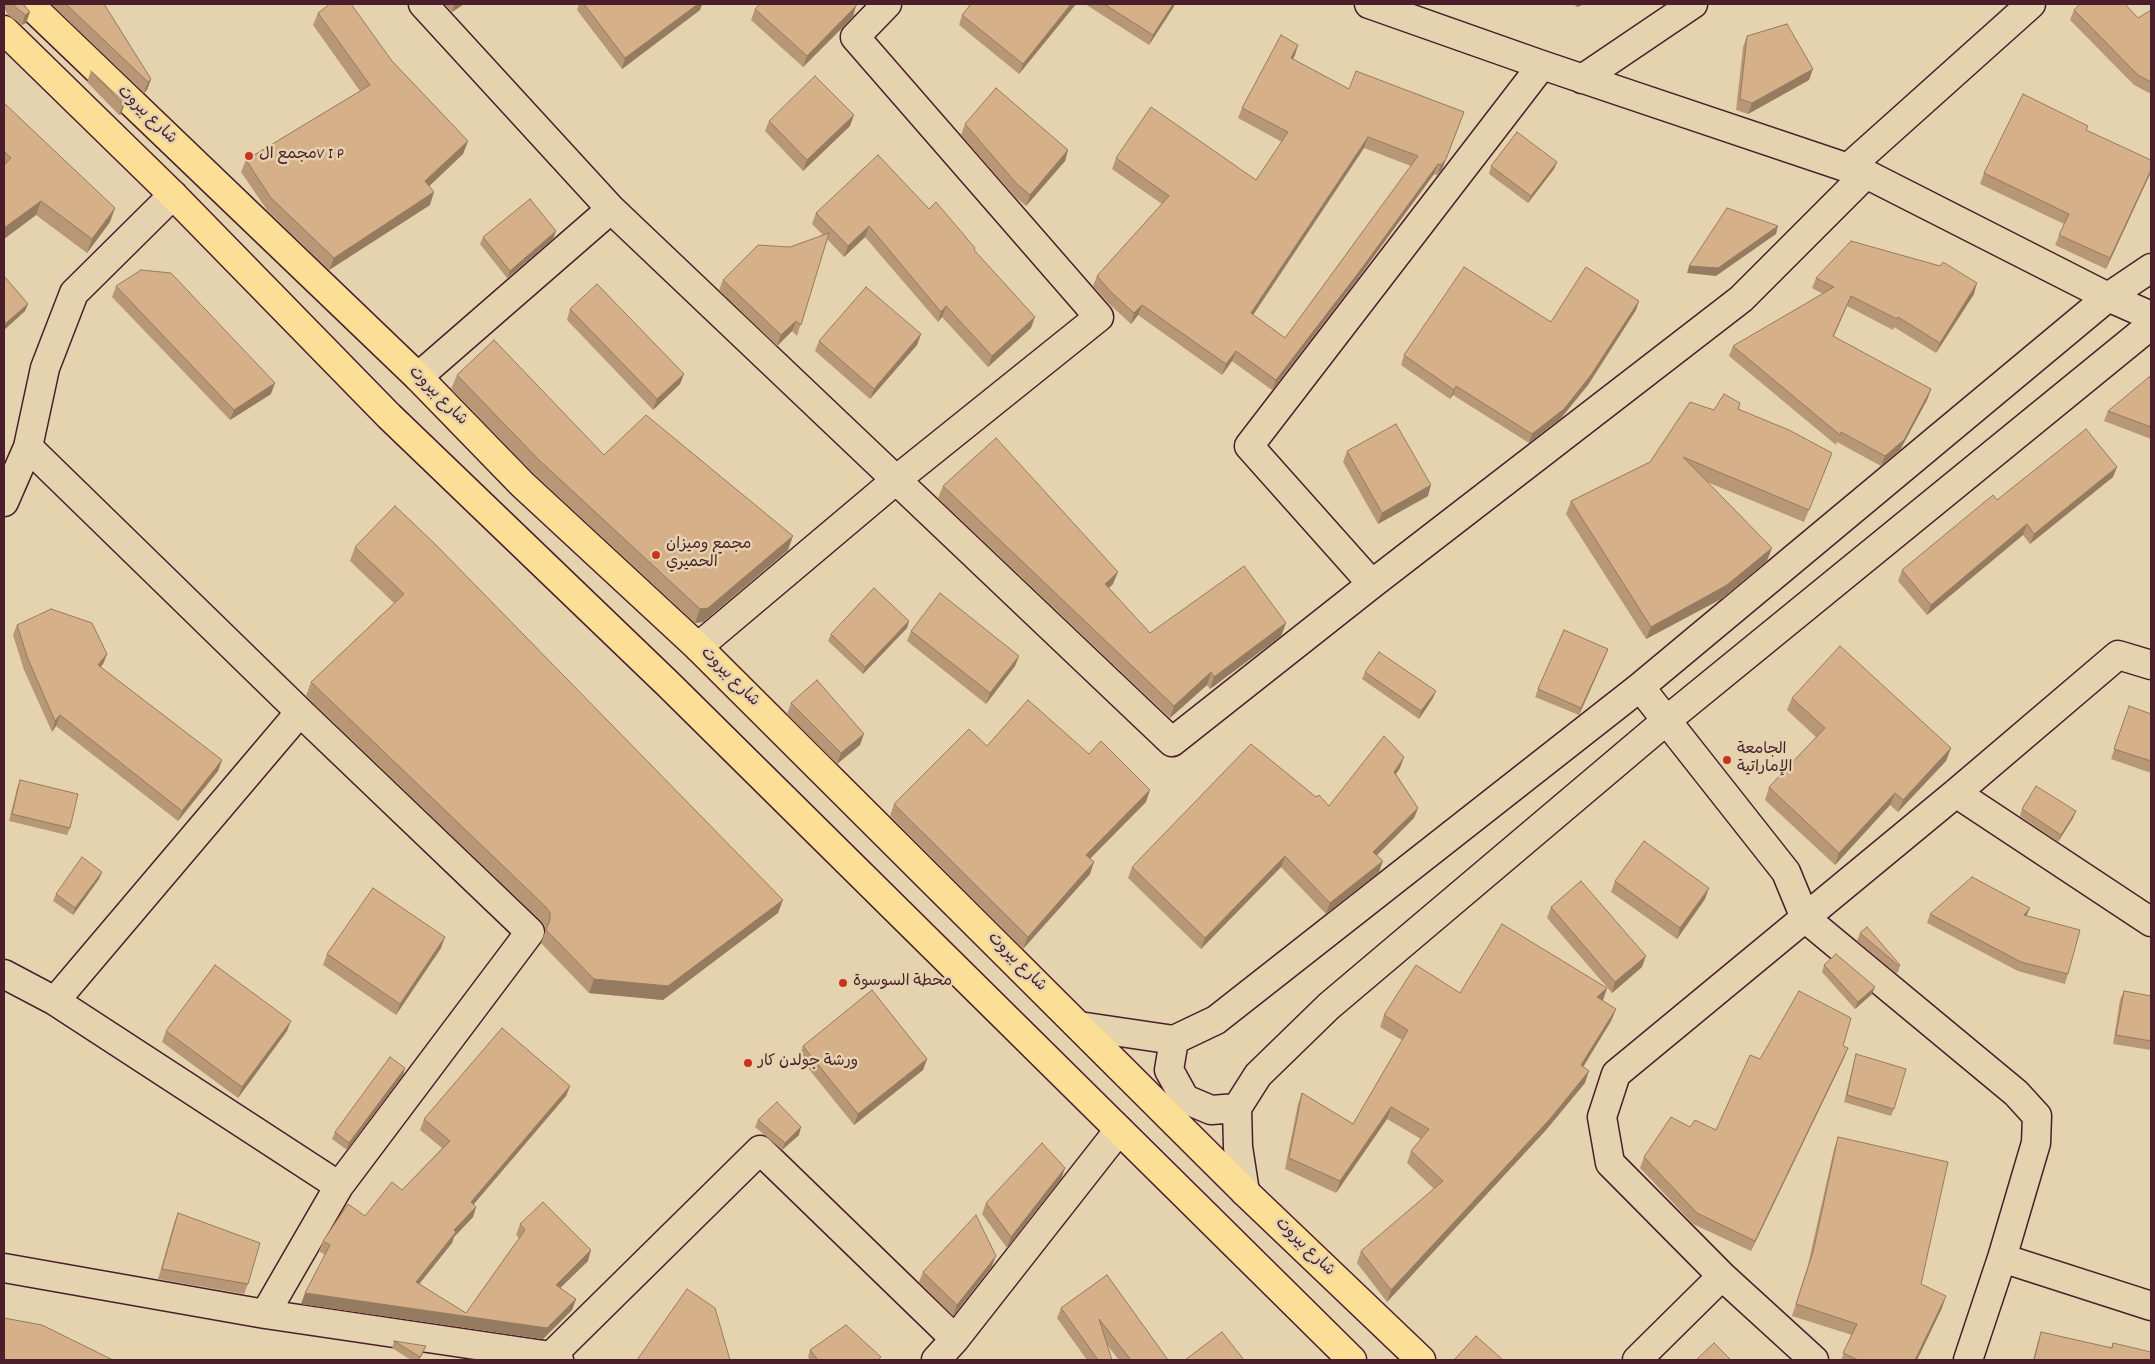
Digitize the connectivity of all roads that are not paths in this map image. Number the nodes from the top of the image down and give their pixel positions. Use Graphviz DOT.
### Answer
graph roads {
  1 [pos="29,4"];
  2 [pos="423,4"];
  3 [pos="887,4"];
  4 [pos="1369,4"];
  5 [pos="1693,4"];
  6 [pos="2031,4"];
  7 [pos="4,30"];
  8 [pos="1542,66"];
  9 [pos="1582,79"];
  10 [pos="1857,171"];
  11 [pos="173,195"];
  12 [pos="611,208"];
  13 [pos="2151,268"];
  14 [pos="2108,297"];
  15 [pos="2151,316"];
  16 [pos="2151,325"];
  17 [pos="418,377"];
  18 [pos="28,447"];
  19 [pos="896,480"];
  20 [pos="522,484"];
  21 [pos="4,502"];
  22 [pos="491,514"];
  23 [pos="1372,584"];
  24 [pos="698,647"];
  25 [pos="2151,665"];
  26 [pos="1640,687"];
  27 [pos="300,712"];
  28 [pos="1666,720"];
  29 [pos="1956,793"];
  30 [pos="1805,918"];
  31 [pos="2151,922"];
  32 [pos="4,974"];
  33 [pos="55,1001"];
  34 [pos="1079,1026"];
  35 [pos="1174,1040"];
  36 [pos="1237,1108"];
  37 [pos="1119,1130"];
  38 [pos="339,1186"];
  39 [pos="1245,1192"];
  40 [pos="2002,1258"];
  41 [pos="4,1268"];
  42 [pos="1722,1276"];
  43 [pos="2151,1306"];
  44 [pos="266,1314"];
  45 [pos="956,1339"];
  46 [pos="555,1358"];
  47 [pos="936,1360"];
  48 [pos="1352,1360"];
  49 [pos="1421,1360"];
  50 [pos="1638,1360"];
  51 [pos="1814,1360"];
  52 [pos="1968,1360"];
  1 -- 17 [label="main road, شارع بيروت"];
  2 -- 12 [label="street"];
  3 -- 19 [label="street"];
  4 -- 8 [label="street"];
  5 -- 9 [label="street"];
  6 -- 10 [label="street"];
  7 -- 11 [label="main road"];
  8 -- 9 [label="street"];
  8 -- 23 [label="street"];
  9 -- 10 [label="street"];
  10 -- 14 [label="street"];
  10 -- 23 [label="street"];
  11 -- 18 [label="street"];
  11 -- 22 [label="main road"];
  12 -- 17 [label="street"];
  12 -- 19 [label="street"];
  13 -- 14 [label="street"];
  14 -- 15 [label="street"];
  14 -- 26 [label="street"];
  16 -- 28 [label="street"];
  17 -- 20 [label="main road, شارع بيروت"];
  18 -- 21 [label="street"];
  18 -- 27 [label="street"];
  19 -- 23 [label="street"];
  19 -- 24 [label="street"];
  20 -- 22 [label="main road"];
  20 -- 24 [label="main road, شارع بيروت"];
  22 -- 37 [label="main road"];
  24 -- 34 [label="main road, شارع بيروت"];
  25 -- 29 [label="street"];
  26 -- 28 [label="street"];
  26 -- 35 [label="street"];
  27 -- 33 [label="street"];
  27 -- 38 [label="street"];
  28 -- 30 [label="street"];
  28 -- 36 [label="street"];
  29 -- 30 [label="street"];
  29 -- 31 [label="street"];
  30 -- 40 [label="street"];
  30 -- 42 [label="street"];
  32 -- 33 [label="street"];
  33 -- 38 [label="street"];
  34 -- 35 [label="street"];
  34 -- 39 [label="main road, شارع بيروت"];
  35 -- 36 [label="street"];
  36 -- 39 [label="street"];
  37 -- 45 [label="street"];
  37 -- 48 [label="main road"];
  38 -- 44 [label="street"];
  39 -- 49 [label="main road, شارع بيروت"];
  40 -- 43 [label="street"];
  40 -- 52 [label="street"];
  41 -- 44 [label="street"];
  42 -- 50 [label="street"];
  42 -- 51 [label="street"];
  44 -- 46 [label="street"];
  45 -- 46 [label="street"];
  45 -- 47 [label="street"];
}
